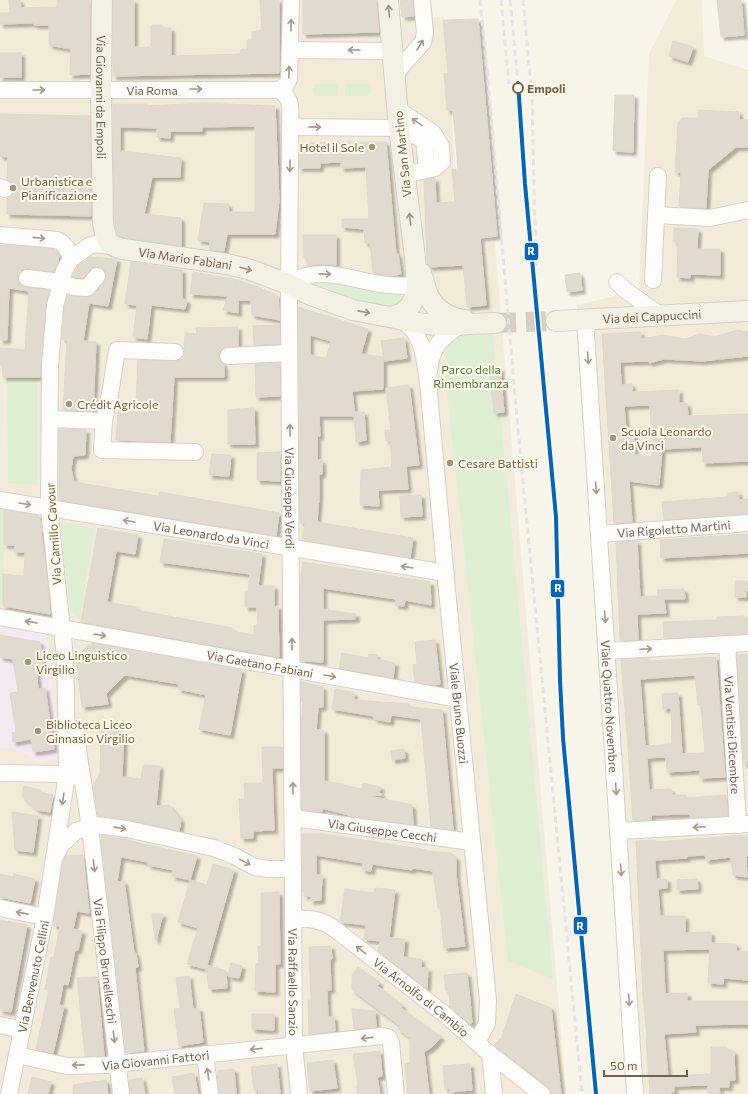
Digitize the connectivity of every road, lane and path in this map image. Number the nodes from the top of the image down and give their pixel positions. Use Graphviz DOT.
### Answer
graph roads {
  1 [pos="102,0"];
  2 [pos="291,0"];
  3 [pos="388,0"];
  4 [pos="422,0"];
  5 [pos="290,50"];
  6 [pos="392,50"];
  7 [pos="394,74"];
  8 [pos="101,89"];
  9 [pos="0,90"];
  10 [pos="279,90"];
  11 [pos="397,109"];
  12 [pos="290,127"];
  13 [pos="399,128"];
  14 [pos="427,170"];
  15 [pos="404,175"];
  16 [pos="658,176"];
  17 [pos="748,210"];
  18 [pos="656,215"];
  19 [pos="103,217"];
  20 [pos="0,235"];
  21 [pos="111,246"];
  22 [pos="76,255"];
  23 [pos="415,258"];
  24 [pos="97,276"];
  25 [pos="26,278"];
  26 [pos="653,280"];
  27 [pos="60,282"];
  28 [pos="617,282"];
  29 [pos="288,284"];
  30 [pos="417,285"];
  31 [pos="748,311"];
  32 [pos="660,316"];
  33 [pos="393,318"];
  34 [pos="585,319"];
  35 [pos="556,321"];
  36 [pos="496,323"];
  37 [pos="468,324"];
  38 [pos="175,352"];
  39 [pos="289,354"];
  40 [pos="228,356"];
  41 [pos="428,382"];
  42 [pos="50,419"];
  43 [pos="104,421"];
  44 [pos="195,452"];
  45 [pos="0,500"];
  46 [pos="49,508"];
  47 [pos="748,523"];
  48 [pos="600,534"];
  49 [pos="291,548"];
  50 [pos="446,573"];
  51 [pos="0,617"];
  52 [pos="62,628"];
  53 [pos="748,643"];
  54 [pos="727,644"];
  55 [pos="64,648"];
  56 [pos="607,651"];
  57 [pos="292,669"];
  58 [pos="458,699"];
  59 [pos="71,765"];
  60 [pos="0,773"];
  61 [pos="293,818"];
  62 [pos="743,825"];
  63 [pos="90,827"];
  64 [pos="619,831"];
  65 [pos="472,842"];
  66 [pos="54,859"];
  67 [pos="293,869"];
  68 [pos="0,908"];
  69 [pos="44,917"];
  70 [pos="294,919"];
  71 [pos="0,1025"];
  72 [pos="22,1030"];
  73 [pos="477,1042"];
  74 [pos="294,1045"];
  75 [pos="205,1054"];
  76 [pos="490,1054"];
  77 [pos="17,1055"];
  78 [pos="117,1064"];
  79 [pos="510,1070"];
  80 [pos="9,1094"];
  81 [pos="121,1094"];
  82 [pos="210,1094"];
  83 [pos="299,1094"];
  84 [pos="396,1094"];
  85 [pos="494,1094"];
  86 [pos="500,1094"];
  87 [pos="542,1094"];
  88 [pos="635,1094"];
  1 -- 8 [label="main road, Via Giovanni da Empoli"];
  5 -- 2 [label="street, one-way"];
  6 -- 3 [label="main road, Via San Martino, one-way"];
  7 -- 4 [label="street, one-way"];
  6 -- 5 [label="street, one-way"];
  10 -- 5 [label="street, one-way"];
  6 -- 7 [label="main road, Via San Martino"];
  7 -- 11 [label="main road, Via San Martino"];
  9 -- 8 [label="street, Via Roma, one-way"];
  8 -- 10 [label="street, Via Roma, one-way"];
  8 -- 19 [label="main road, Via Giovanni da Empoli"];
  10 -- 12 [label="street, Via Giuseppe Verdi"];
  11 -- 13 [label="main road, Via San Martino"];
  14 -- 11 [label="street, one-way"];
  12 -- 13 [label="street, one-way"];
  12 -- 29 [label="street, Via Giuseppe Verdi, one-way"];
  13 -- 14 [label="street"];
  13 -- 15 [label="main road, Via San Martino"];
  14 -- 15 [label="street"];
  23 -- 15 [label="main road, Via San Martino, one-way"];
  16 -- 18 [label="street"];
  17 -- 18 [label="street"];
  18 -- 26 [label="street"];
  19 -- 21 [label="main road, Via Giovanni da Empoli"];
  19 -- 22 [label="street"];
  20 -- 22 [label="street, one-way"];
  21 -- 22 [label="street, Via Mario Fabiani"];
  21 -- 29 [label="main road, Via Mario Fabiani, one-way"];
  22 -- 27 [label="street, Via Camillo Cavour"];
  23 -- 30 [label="main road"];
  23 -- 37 [label="main road"];
  24 -- 27 [label="street"];
  25 -- 27 [label="street"];
  27 -- 42 [label="street, Via Camillo Cavour"];
  28 -- 32 [label="street"];
  29 -- 30 [label="street, one-way"];
  29 -- 33 [label="main road, Via Mario Fabiani, one-way"];
  29 -- 39 [label="street, Via Giuseppe Verdi"];
  30 -- 33 [label="main road"];
  31 -- 32 [label="main road, Via dei Cappuccini"];
  32 -- 34 [label="main road, Via dei Cappuccini"];
  33 -- 37 [label="main road, Via Mario Fabiani"];
  33 -- 41 [label="street, Viale Bruno Buozzi"];
  34 -- 35 [label="main road, Via dei Cappuccini"];
  34 -- 48 [label="street, Viale Quattro Novembre, one-way"];
  36 -- 37 [label="main road"];
  37 -- 41 [label="street, Viale Bruno Buozzi"];
  38 -- 43 [label="street"];
  39 -- 40 [label="street"];
  49 -- 39 [label="street, Via Giuseppe Verdi, one-way"];
  41 -- 50 [label="street, Viale Bruno Buozzi"];
  42 -- 43 [label="street"];
  42 -- 46 [label="street, Via Camillo Cavour"];
  43 -- 44 [label="street"];
  45 -- 46 [label="street, Via Leonardo da Vinci, one-way"];
  49 -- 46 [label="street, Via Leonardo da Vinci, one-way"];
  46 -- 52 [label="street, Via Camillo Cavour"];
  47 -- 48 [label="street, Via Rigoletto Martini"];
  48 -- 56 [label="street, Viale Quattro Novembre, one-way"];
  50 -- 49 [label="street, Via Leonardo da Vinci, one-way"];
  57 -- 49 [label="street, Via Giuseppe Verdi, one-way"];
  50 -- 58 [label="street, Viale Bruno Buozzi"];
  52 -- 51 [label="street, Via Gaetano Fabiani, one-way"];
  52 -- 55 [label="street, Via Camillo Cavour"];
  52 -- 57 [label="street, Via Gaetano Fabiani, one-way"];
  53 -- 54 [label="street"];
  56 -- 54 [label="street, one-way"];
  54 -- 62 [label="street, Via Ventisei Dicembre"];
  55 -- 59 [label="street, Via Camillo Cavour"];
  55 -- 59 [label="street, Via Camillo Cavour"];
  56 -- 64 [label="street, Viale Quattro Novembre, one-way"];
  57 -- 58 [label="street, Via Gaetano Fabiani, one-way"];
  61 -- 57 [label="street, Via Giuseppe Verdi, one-way"];
  58 -- 65 [label="street, Viale Bruno Buozzi"];
  59 -- 60 [label="street"];
  59 -- 63 [label="street"];
  59 -- 66 [label="street, Via Camillo Cavour, one-way"];
  61 -- 65 [label="street, Via Giuseppe Cecchi"];
  61 -- 67 [label="street, Via Giuseppe Verdi"];
  62 -- 64 [label="street, one-way"];
  63 -- 66 [label="street"];
  63 -- 67 [label="street, one-way"];
  63 -- 78 [label="street, Via Filippo Brunelleschi, one-way"];
  64 -- 88 [label="street, Viale Quattro Novembre, one-way"];
  65 -- 73 [label="street, Viale Bruno Buozzi"];
  66 -- 69 [label="street, Via Benvenuto Cellini"];
  67 -- 70 [label="street, Via Raffaello Sanzio"];
  69 -- 68 [label="street, one-way"];
  69 -- 72 [label="street, Via Benvenuto Cellini"];
  73 -- 70 [label="street, Via Arnolfo di Cambio, one-way"];
  70 -- 74 [label="street, Via Raffaello Sanzio"];
  71 -- 72 [label="street"];
  72 -- 77 [label="street, Via Benvenuto Cellini"];
  73 -- 76 [label="street, Via Arnolfo di Cambio"];
  74 -- 75 [label="street, Via Giovanni Fattori, one-way"];
  74 -- 83 [label="street, Via Raffaello Sanzio"];
  84 -- 74 [label="street, Via Giovanni Fattori, one-way"];
  75 -- 78 [label="street, Via Giovanni Fattori"];
  82 -- 75 [label="street, one-way"];
  76 -- 79 [label="street, Via Arnolfo di Cambio"];
  76 -- 85 [label="street"];
  78 -- 77 [label="street, Via Giovanni Fattori, one-way"];
  77 -- 80 [label="street, Via Benvenuto Cellini"];
  78 -- 81 [label="street, Via Filippo Brunelleschi"];
  79 -- 86 [label="street"];
  79 -- 87 [label="street, Via Arnolfo di Cambio"];
}
